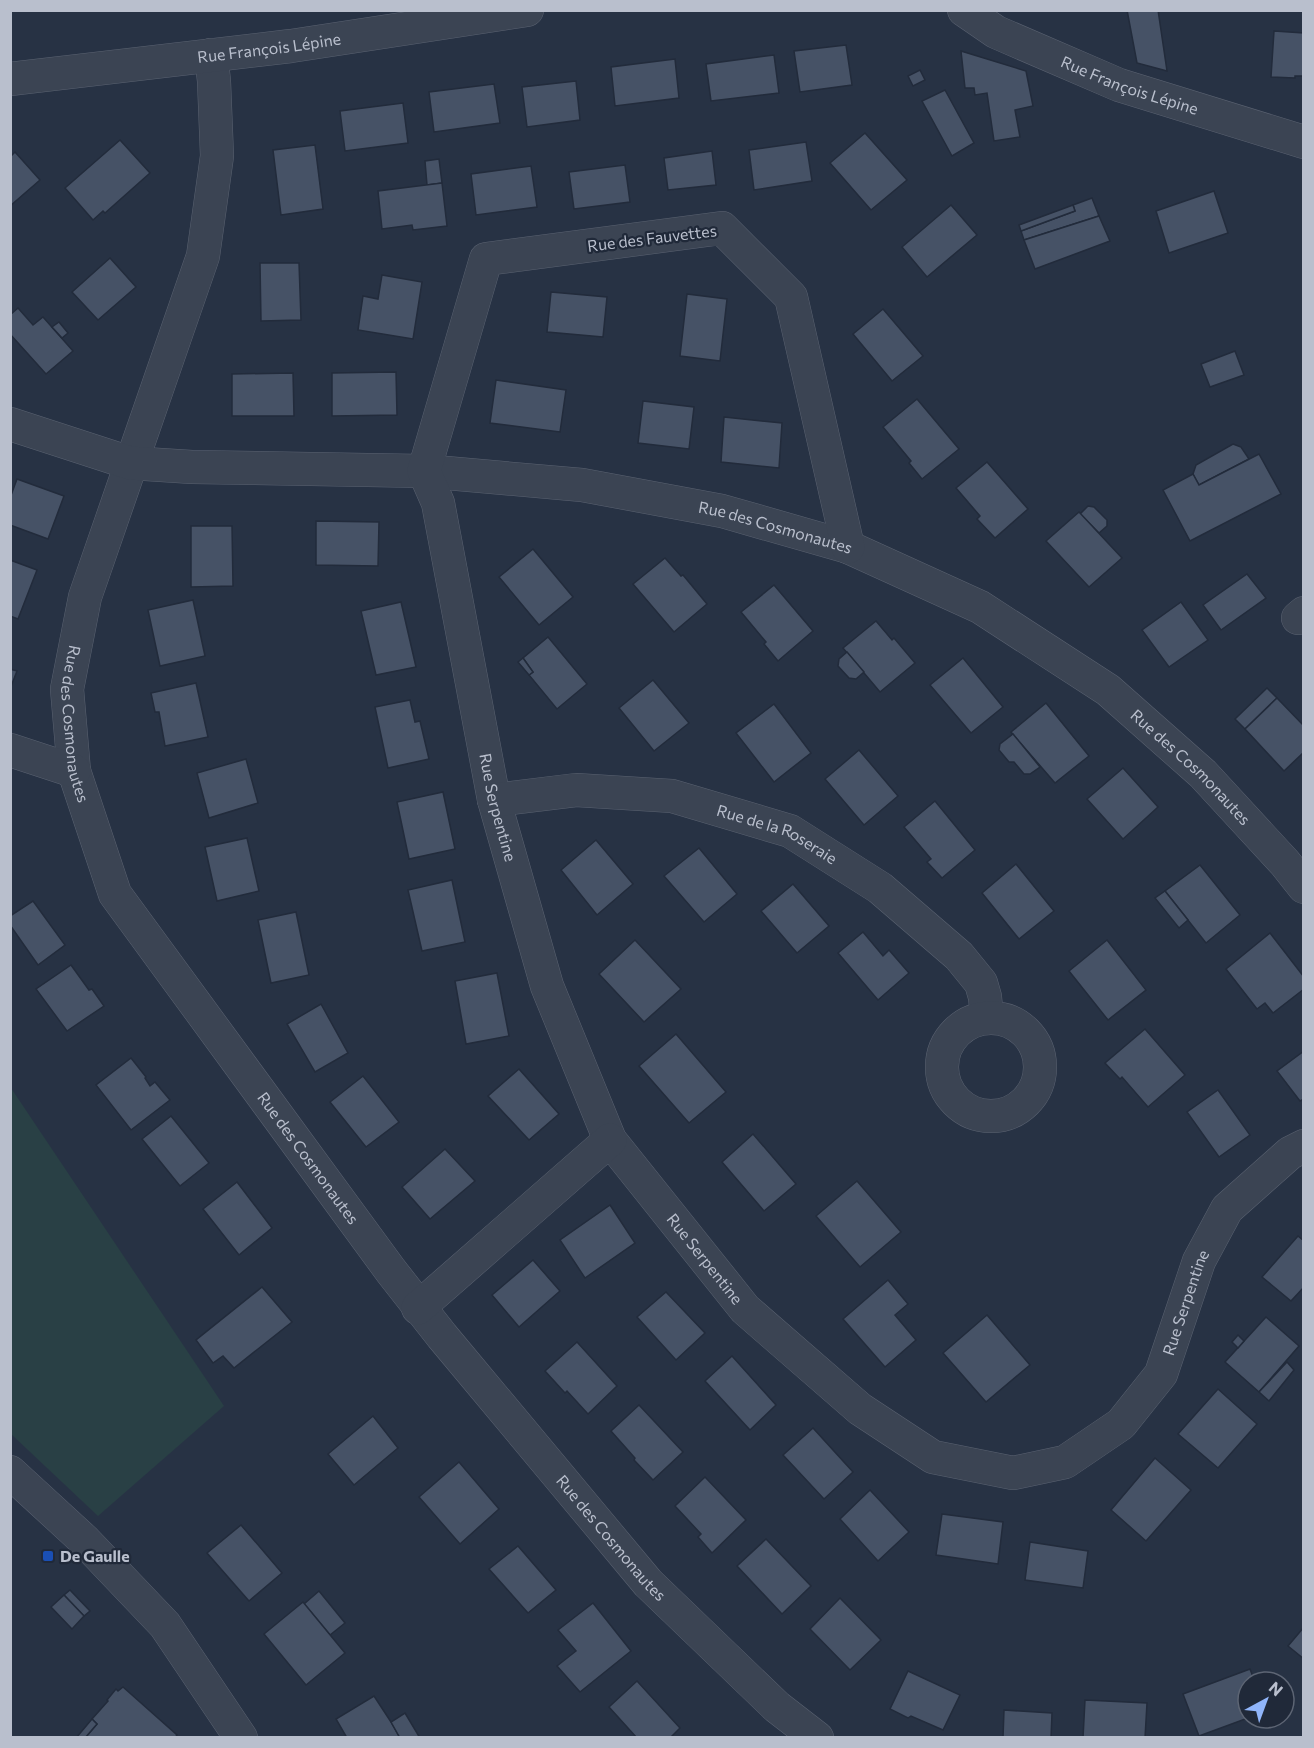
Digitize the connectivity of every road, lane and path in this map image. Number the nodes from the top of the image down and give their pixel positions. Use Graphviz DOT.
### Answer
graph roads {
  1 [pos="527,10"];
  2 [pos="964,10"];
  3 [pos="211,55"];
  4 [pos="10,79"];
  5 [pos="1304,142"];
  6 [pos="10,424"];
  7 [pos="130,463"];
  8 [pos="424,471"];
  9 [pos="848,547"];
  10 [pos="10,750"];
  11 [pos="74,771"];
  12 [pos="494,800"];
  13 [pos="1304,888"];
  14 [pos="987,1018"];
  15 [pos="610,1140"];
  16 [pos="1304,1146"];
  17 [pos="418,1308"];
  18 [pos="10,1472"];
  19 [pos="242,1737"];
  20 [pos="817,1737"];
  1 -- 3 [label="street, Rue François Lépine"];
  2 -- 5 [label="street, Rue François Lépine"];
  3 -- 4 [label="street, Rue François Lépine"];
  3 -- 7 [label="street, Rue des Cosmonautes"];
  6 -- 7 [label="street"];
  7 -- 8 [label="street, Rue des Cosmonautes"];
  7 -- 11 [label="street, Rue des Cosmonautes"];
  8 -- 9 [label="street, Rue des Cosmonautes"];
  8 -- 9 [label="street, Rue des Fauvettes"];
  8 -- 12 [label="street, Rue Serpentine"];
  9 -- 13 [label="street, Rue des Cosmonautes"];
  10 -- 11 [label="street"];
  11 -- 17 [label="street, Rue des Cosmonautes"];
  12 -- 14 [label="street, Rue de la Roseraie"];
  12 -- 15 [label="street, Rue Serpentine"];
  15 -- 16 [label="street, Rue Serpentine"];
  15 -- 17 [label="street"];
  17 -- 20 [label="street, Rue des Cosmonautes"];
  18 -- 19 [label="street"];
}
